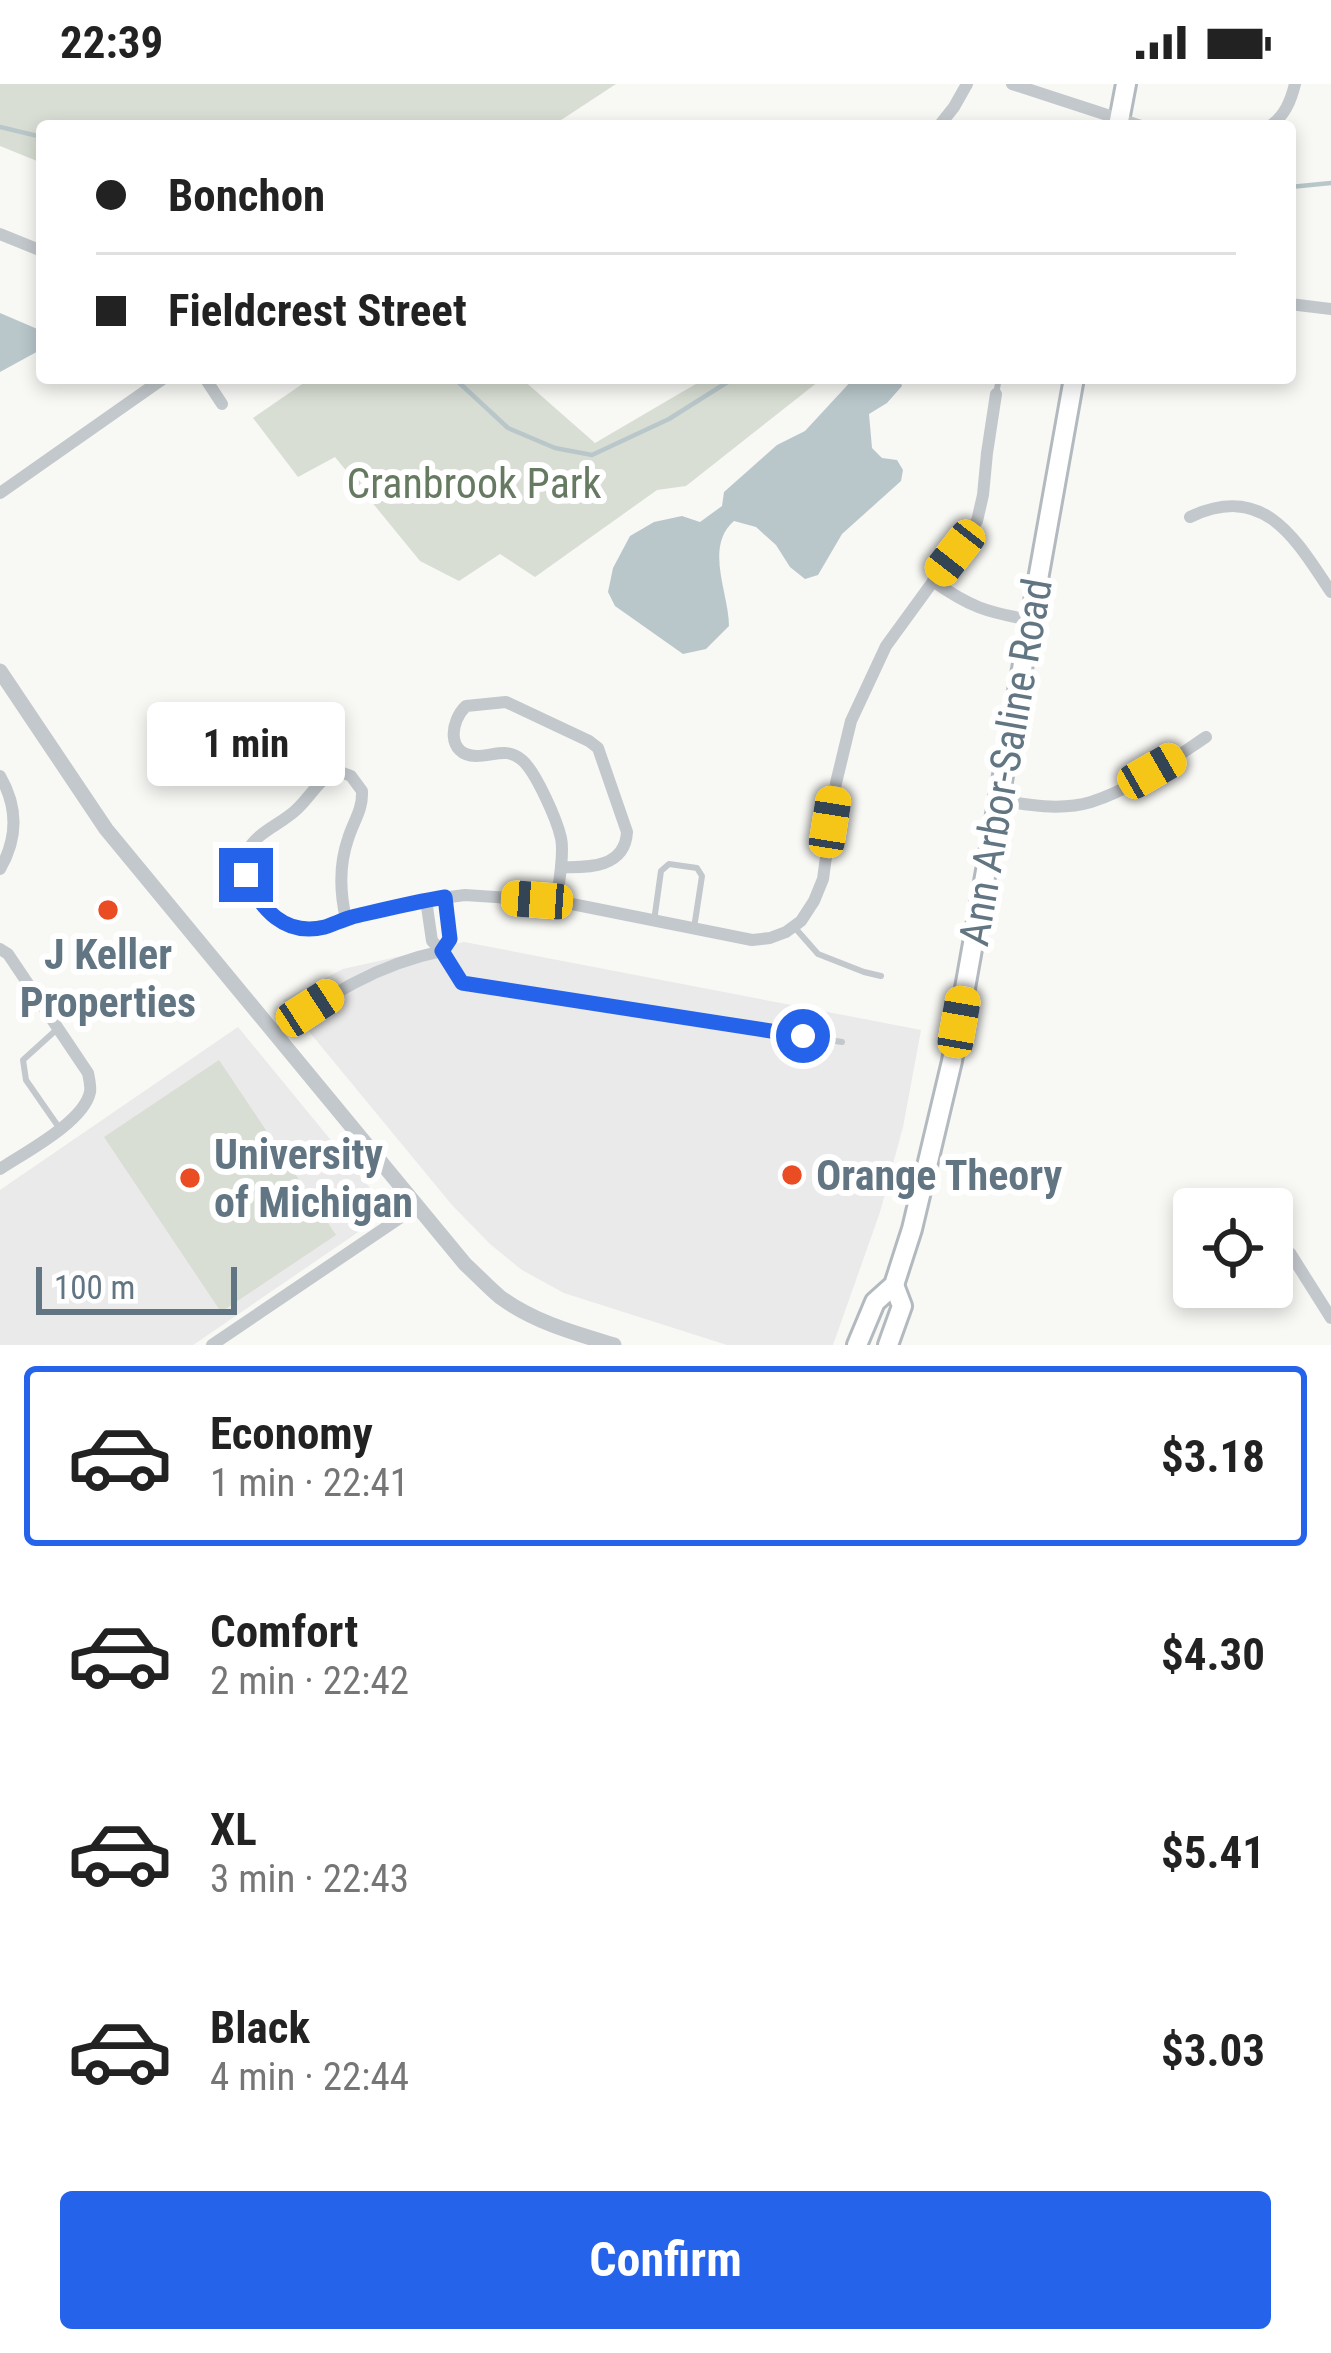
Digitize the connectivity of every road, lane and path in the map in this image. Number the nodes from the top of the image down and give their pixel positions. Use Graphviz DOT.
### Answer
graph roads {
  1 [pos="967,84"];
  2 [pos="1012,84"];
  3 [pos="1126,84"];
  4 [pos="1295,84"];
  5 [pos="943,120"];
  6 [pos="1111,120"];
  7 [pos="1120,120"];
  8 [pos="1279,120"];
  9 [pos="0,234"];
  10 [pos="36,249"];
  11 [pos="1296,305"];
  12 [pos="1331,309"];
  13 [pos="155,384"];
  14 [pos="209,384"];
  15 [pos="998,384"];
  16 [pos="1073,384"];
  17 [pos="996,394"];
  18 [pos="222,404"];
  19 [pos="0,493"];
  20 [pos="1190,517"];
  21 [pos="933,581"];
  22 [pos="1331,592"];
  23 [pos="1030,620"];
  24 [pos="0,671"];
  25 [pos="1205,737"];
  26 [pos="0,776"];
  27 [pos="998,800"];
  28 [pos="561,867"];
  29 [pos="0,869"];
  30 [pos="445,897"];
  31 [pos="426,900"];
  32 [pos="556,901"];
  33 [pos="346,919"];
  34 [pos="654,920"];
  35 [pos="793,927"];
  36 [pos="694,928"];
  37 [pos="0,949"];
  38 [pos="442,951"];
  39 [pos="881,976"];
  40 [pos="58,1028"];
  41 [pos="275,1035"];
  42 [pos="842,1042"];
  43 [pos="60,1129"];
  44 [pos="0,1169"];
  45 [pos="416,1207"];
  46 [pos="1293,1258"];
  47 [pos="894,1285"];
  48 [pos="1331,1318"];
  49 [pos="558,1337"];
  50 [pos="212,1345"];
  51 [pos="614,1345"];
  52 [pos="857,1345"];
  53 [pos="887,1345"];
  1 -- 5 [label="street"];
  2 -- 6 [label="street"];
  3 -- 7 [label="main road"];
  4 -- 8 [label="street"];
  9 -- 10 [label="street"];
  11 -- 12 [label="street"];
  13 -- 19 [label="street"];
  14 -- 18 [label="street"];
  15 -- 17 [label="lane"];
  16 -- 23 [label="main road, Ann Arbor-Saline Road"];
  17 -- 21 [label="street"];
  20 -- 22 [label="street"];
  21 -- 23 [label="street"];
  21 -- 35 [label="street"];
  23 -- 27 [label="main road, Ann Arbor-Saline Road"];
  24 -- 41 [label="street"];
  25 -- 27 [label="street"];
  26 -- 29 [label="street"];
  27 -- 47 [label="main road, Ann Arbor-Saline Road"];
  28 -- 28 [label="street"];
  28 -- 32 [label="street"];
  30 -- 31 [label="street"];
  30 -- 32 [label="street"];
  30 -- 38 [label="street"];
  31 -- 33 [label="street"];
  31 -- 38 [label="street"];
  32 -- 34 [label="street"];
  33 -- 33 [label="street"];
  34 -- 36 [label="street"];
  34 -- 36 [label="lane"];
  35 -- 36 [label="street"];
  35 -- 39 [label="lane"];
  37 -- 40 [label="street"];
  38 -- 41 [label="street"];
  38 -- 42 [label="lane"];
  40 -- 43 [label="street"];
  40 -- 43 [label="lane"];
  41 -- 45 [label="street"];
  43 -- 44 [label="street"];
  45 -- 49 [label="street"];
  45 -- 50 [label="street"];
  46 -- 48 [label="street"];
  47 -- 52 [label="main road, Ann Arbor-Saline Road"];
  47 -- 53 [label="main road, Ann Arbor-Saline Road"];
  49 -- 51 [label="street"];
}
